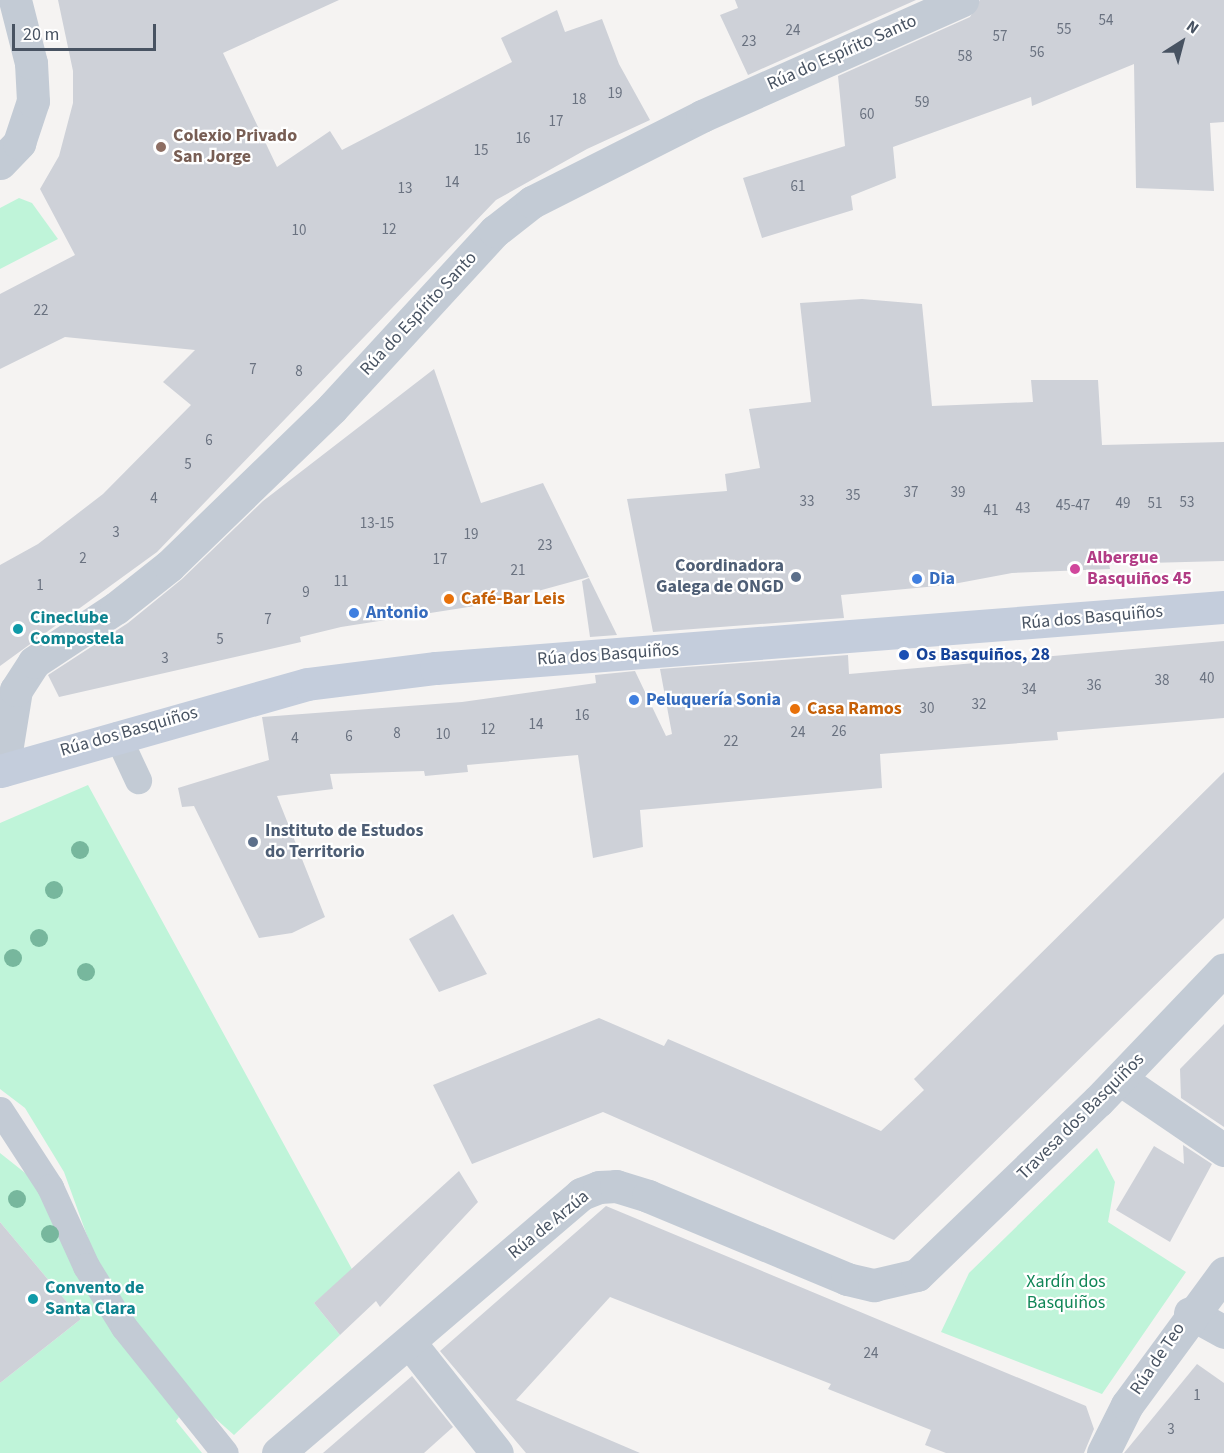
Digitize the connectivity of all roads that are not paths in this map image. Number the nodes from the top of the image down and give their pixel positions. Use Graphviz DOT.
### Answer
graph roads {
  1 [pos="15,0"];
  2 [pos="962,0"];
  3 [pos="0,163"];
  4 [pos="1224,607"];
  5 [pos="117,735"];
  6 [pos="1,771"];
  7 [pos="138,780"];
  8 [pos="1224,969"];
  9 [pos="1120,1079"];
  10 [pos="0,1110"];
  11 [pos="1224,1150"];
  12 [pos="936,1261"];
  13 [pos="1224,1273"];
  14 [pos="1190,1313"];
  15 [pos="1224,1332"];
  16 [pos="410,1343"];
  17 [pos="225,1453"];
  18 [pos="278,1453"];
  19 [pos="497,1453"];
  20 [pos="1103,1453"];
  1 -- 3 [label="street"];
  2 -- 6 [label="street, Rúa do Espírito Santo"];
  4 -- 5 [label="street, Rúa dos Basquiños"];
  5 -- 6 [label="street, Rúa dos Basquiños"];
  5 -- 7 [label="lane"];
  8 -- 9 [label="street, Travesa dos Basquiños"];
  9 -- 11 [label="street"];
  9 -- 12 [label="street, Travesa dos Basquiños"];
  10 -- 17 [label="lane"];
  12 -- 16 [label="street, Rúa de Arzúa"];
  13 -- 14 [label="street, Rúa de Teo"];
  14 -- 15 [label="street"];
  14 -- 20 [label="street, Rúa de Teo"];
  16 -- 18 [label="street, Rúa de Arzúa"];
  16 -- 19 [label="street"];
}
